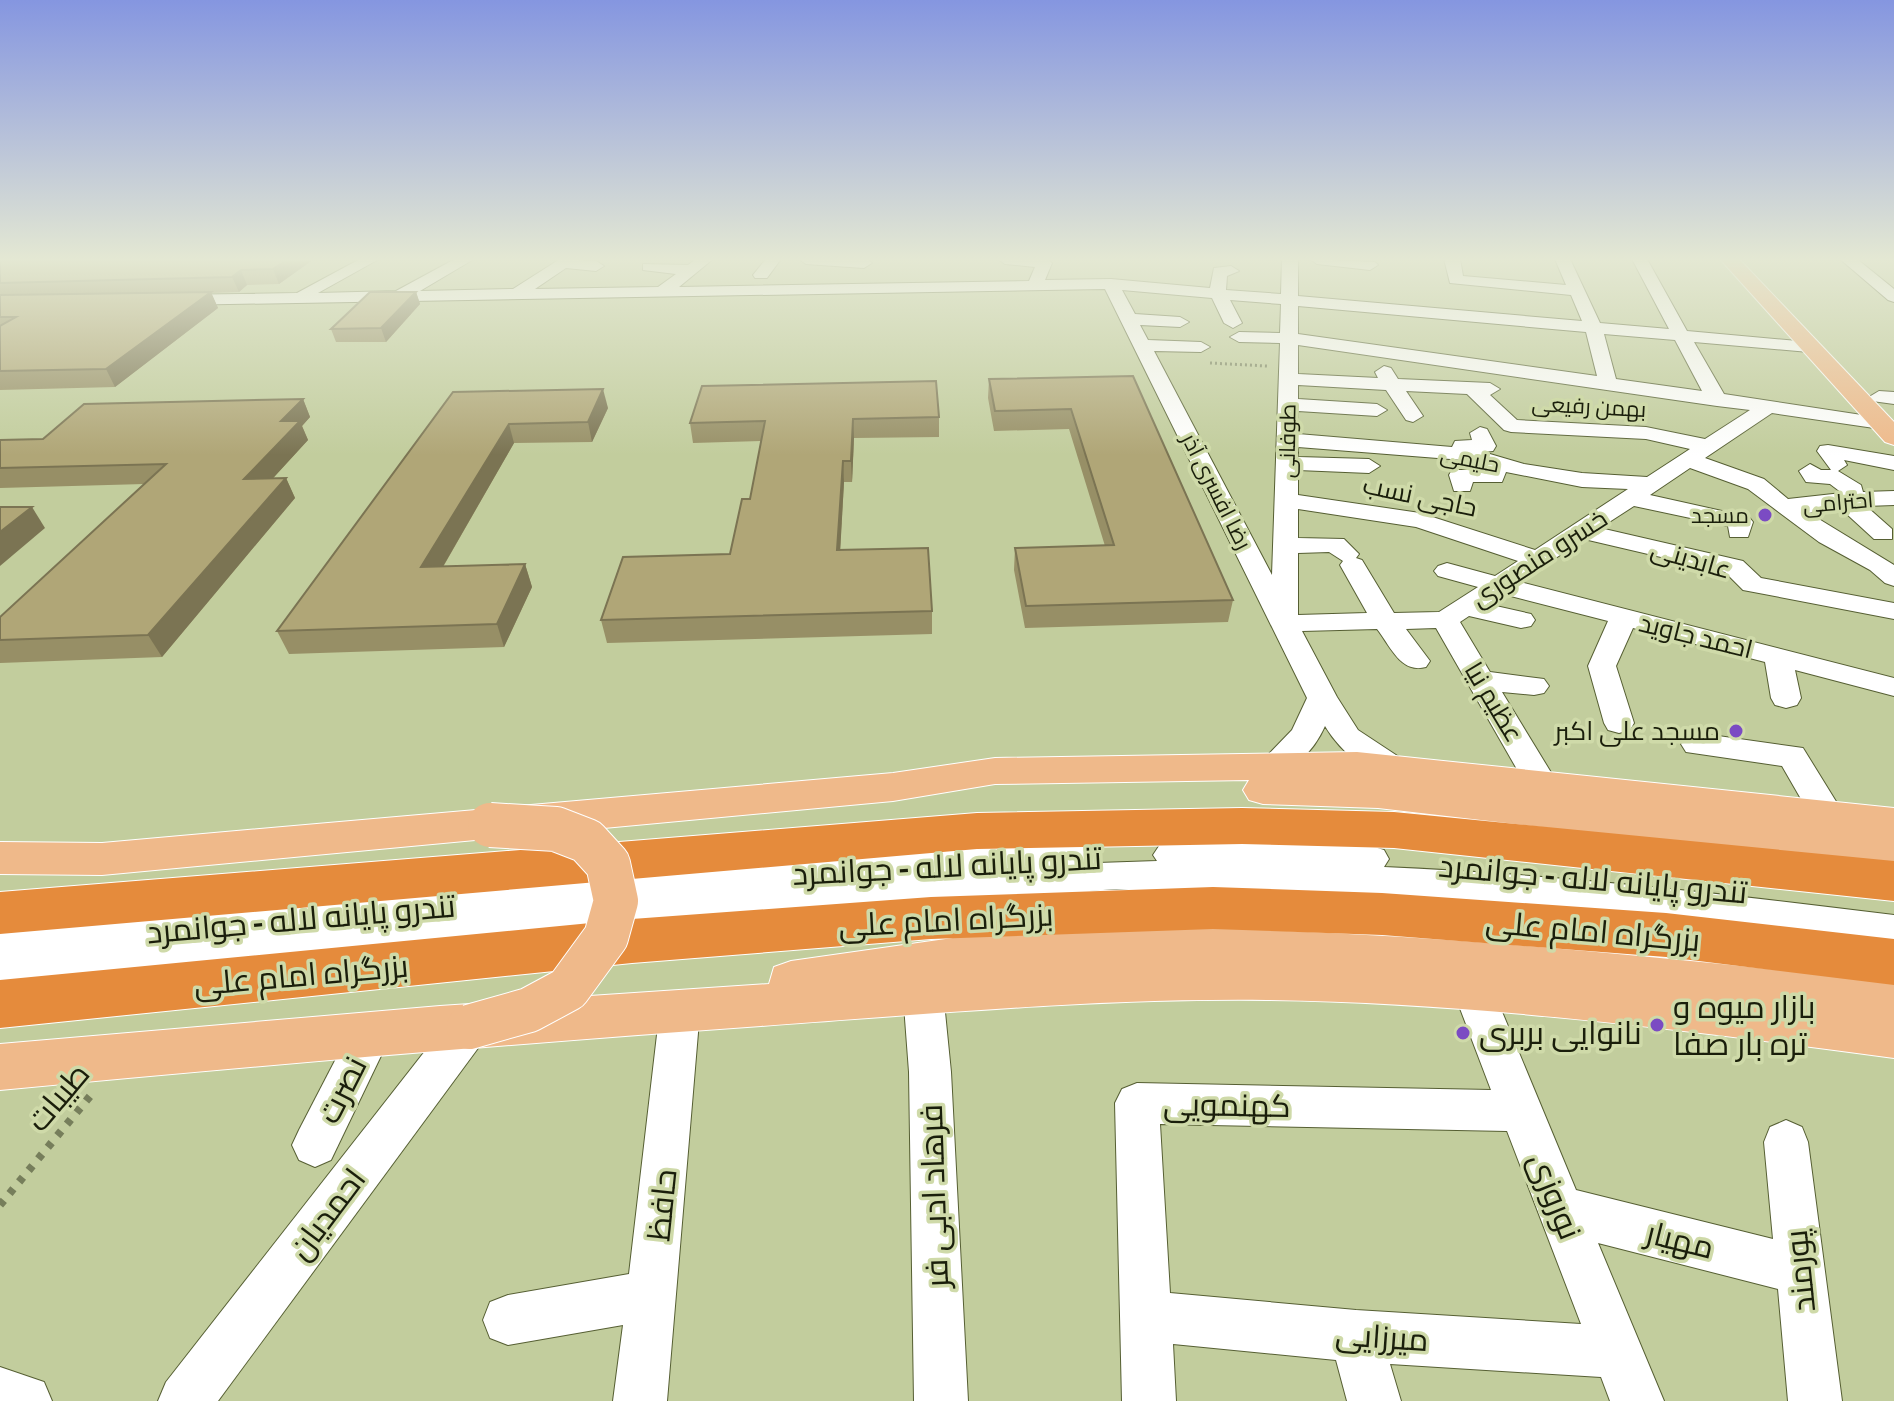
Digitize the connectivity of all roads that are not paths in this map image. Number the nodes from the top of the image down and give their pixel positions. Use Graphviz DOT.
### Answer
graph roads {
  1 [pos="1134,324"];
  2 [pos="1233,324"];
  3 [pos="1289,324"];
  4 [pos="1371,324"];
  5 [pos="1577,324"];
  6 [pos="1592,324"];
  7 [pos="1675,324"];
  8 [pos="1788,324"];
  9 [pos="1808,324"];
  10 [pos="1181,328"];
  11 [pos="1594,328"];
  12 [pos="1517,333"];
  13 [pos="1681,336"];
  14 [pos="1289,338"];
  15 [pos="1140,339"];
  16 [pos="1456,339"];
  17 [pos="1201,347"];
  18 [pos="1809,347"];
  19 [pos="1832,349"];
  20 [pos="1373,350"];
  21 [pos="1452,361"];
  22 [pos="1489,367"];
  23 [pos="1516,371"];
  24 [pos="1288,373"];
  25 [pos="1568,378"];
  26 [pos="1393,383"];
  27 [pos="1608,384"];
  28 [pos="1479,388"];
  29 [pos="1508,390"];
  30 [pos="1585,396"];
  31 [pos="1717,400"];
  32 [pos="1636,407"];
  33 [pos="1768,407"];
  34 [pos="1288,410"];
  35 [pos="1377,410"];
  36 [pos="1884,413"];
  37 [pos="1413,416"];
  38 [pos="1339,423"];
  39 [pos="1742,424"];
  40 [pos="1480,433"];
  41 [pos="1709,446"];
  42 [pos="1287,451"];
  43 [pos="1464,454"];
  44 [pos="1688,460"];
  45 [pos="1894,463"];
  46 [pos="1496,464"];
  47 [pos="1836,465"];
  48 [pos="1382,467"];
  49 [pos="1810,471"];
  50 [pos="1652,484"];
  51 [pos="1462,486"];
  52 [pos="1773,491"];
  53 [pos="1630,498"];
  54 [pos="1854,498"];
  55 [pos="1894,498"];
  56 [pos="1286,500"];
  57 [pos="1579,531"];
  58 [pos="1739,532"];
  59 [pos="1883,534"];
  60 [pos="1285,546"];
  61 [pos="1538,559"];
  62 [pos="1447,571"];
  63 [pos="1894,578"];
  64 [pos="1720,579"];
  65 [pos="1752,584"];
  66 [pos="1497,585"];
  67 [pos="1824,597"];
  68 [pos="1764,609"];
  69 [pos="1894,611"];
  70 [pos="1455,614"];
  71 [pos="1623,618"];
  72 [pos="1521,620"];
  73 [pos="1385,621"];
  74 [pos="1284,623"];
  75 [pos="1833,623"];
  76 [pos="1778,657"];
  77 [pos="1416,661"];
  78 [pos="1480,680"];
  79 [pos="1534,686"];
  80 [pos="1894,687"];
  81 [pos="1322,698"];
  82 [pos="1786,698"];
  83 [pos="1619,723"];
  84 [pos="1697,744"];
  85 [pos="1273,766"];
  86 [pos="1394,769"];
  87 [pos="1542,784"];
  88 [pos="893,787"];
  89 [pos="1828,816"];
  90 [pos="1894,823"];
  91 [pos="490,825"];
  92 [pos="1894,852"];
  93 [pos="0,858"];
  94 [pos="102,859"];
  95 [pos="0,872"];
  96 [pos="1894,881"];
  97 [pos="1894,911"];
  98 [pos="0,913"];
  99 [pos="1894,930"];
  100 [pos="0,946"];
  101 [pos="1894,962"];
  102 [pos="0,967"];
  103 [pos="1473,990"];
  104 [pos="923,992"];
  105 [pos="0,1004"];
  106 [pos="1894,1004"];
  107 [pos="689,1009"];
  108 [pos="469,1027"];
  109 [pos="370,1035"];
  110 [pos="1894,1036"];
  111 [pos="0,1067"];
  112 [pos="1520,1111"];
  113 [pos="1786,1142"];
  114 [pos="315,1145"];
  115 [pos="1561,1210"];
  116 [pos="1799,1270"];
  117 [pos="652,1295"];
  118 [pos="1146,1316"];
  119 [pos="508,1320"];
  120 [pos="1356,1336"];
  121 [pos="1618,1352"];
  122 [pos="0,1394"];
  123 [pos="25,1401"];
  124 [pos="185,1401"];
  125 [pos="640,1401"];
  126 [pos="941,1401"];
  127 [pos="1149,1401"];
  128 [pos="1374,1401"];
  129 [pos="1637,1401"];
  130 [pos="1815,1401"];
  1 -- 15 [label="street, رضا افسری آذر"];
  2 -- 14 [label="street"];
  3 -- 14 [label="street, طوفانی"];
  4 -- 20 [label="street"];
  5 -- 11 [label="street"];
  6 -- 11 [label="street"];
  7 -- 13 [label="street"];
  8 -- 18 [label="main road"];
  9 -- 19 [label="main road"];
  10 -- 15 [label="street"];
  11 -- 13 [label="street"];
  11 -- 27 [label="street"];
  12 -- 23 [label="street"];
  13 -- 18 [label="street"];
  13 -- 31 [label="street"];
  14 -- 20 [label="street"];
  14 -- 24 [label="street, طوفانی"];
  15 -- 17 [label="street"];
  15 -- 74 [label="street, رضا افسری آذر"];
  16 -- 21 [label="street"];
  18 -- 19 [label="main road"];
  18 -- 36 [label="main road"];
  19 -- 36 [label="main road"];
  20 -- 21 [label="street"];
  20 -- 26 [label="street"];
  21 -- 22 [label="street"];
  22 -- 23 [label="street"];
  22 -- 28 [label="street"];
  23 -- 25 [label="street"];
  24 -- 26 [label="street"];
  24 -- 34 [label="street, طوفانی"];
  25 -- 27 [label="street"];
  25 -- 30 [label="street"];
  26 -- 28 [label="street"];
  26 -- 37 [label="street"];
  27 -- 31 [label="street"];
  28 -- 29 [label="street"];
  28 -- 41 [label="street, بهمن رفیعی"];
  31 -- 33 [label="street"];
  32 -- 39 [label="street"];
  33 -- 36 [label="street"];
  33 -- 39 [label="street, خسرو منصوری"];
  34 -- 35 [label="street"];
  34 -- 38 [label="street"];
  34 -- 42 [label="street, طوفانی"];
  39 -- 41 [label="street, خسرو منصوری"];
  40 -- 43 [label="street"];
  41 -- 44 [label="street, خسرو منصوری"];
  42 -- 43 [label="street, حلیمی"];
  42 -- 48 [label="street"];
  42 -- 56 [label="street, طوفانی"];
  43 -- 46 [label="street, حلیمی"];
  44 -- 50 [label="street, خسرو منصوری"];
  44 -- 52 [label="street"];
  45 -- 47 [label="street"];
  46 -- 50 [label="street, حلیمی"];
  46 -- 51 [label="street"];
  49 -- 54 [label="street"];
  50 -- 53 [label="street, خسرو منصوری"];
  52 -- 54 [label="street, احترامی"];
  52 -- 63 [label="street"];
  53 -- 57 [label="street, خسرو منصوری"];
  53 -- 58 [label="street"];
  54 -- 55 [label="street, احترامی"];
  54 -- 59 [label="street"];
  56 -- 60 [label="street, طوفانی"];
  56 -- 61 [label="street, حاجی نسب"];
  57 -- 61 [label="street, خسرو منصوری"];
  57 -- 65 [label="street, عابدینی"];
  60 -- 73 [label="street"];
  60 -- 74 [label="street, طوفانی"];
  61 -- 66 [label="street, خسرو منصوری"];
  62 -- 66 [label="street, احمد جاوید"];
  64 -- 65 [label="street"];
  65 -- 67 [label="street, عابدینی"];
  65 -- 68 [label="street"];
  66 -- 70 [label="street, خسرو منصوری"];
  66 -- 71 [label="street, احمد جاوید"];
  67 -- 69 [label="street, عابدینی"];
  67 -- 75 [label="street"];
  70 -- 72 [label="street"];
  70 -- 73 [label="street, خسرو منصوری"];
  70 -- 78 [label="street, عظیم نیا"];
  71 -- 76 [label="street, احمد جاوید"];
  71 -- 83 [label="street"];
  73 -- 74 [label="street, خسرو منصوری"];
  73 -- 77 [label="street"];
  74 -- 81 [label="street, رضا افسری آذر"];
  76 -- 80 [label="street, احمد جاوید"];
  76 -- 82 [label="street"];
  78 -- 79 [label="street"];
  78 -- 87 [label="street, عظیم نیا"];
  81 -- 85 [label="street"];
  81 -- 86 [label="street, رضا افسری آذر"];
  84 -- 89 [label="street"];
  85 -- 86 [label="main road"];
  85 -- 88 [label="main road"];
  86 -- 87 [label="main road"];
  87 -- 89 [label="main road"];
  88 -- 91 [label="main road"];
  88 -- 92 [label="main road"];
  89 -- 90 [label="main road"];
  91 -- 94 [label="main road"];
  91 -- 108 [label="main road, bridge"];
  93 -- 94 [label="main road"];
  94 -- 95 [label="main road"];
  96 -- 98 [label="highway"];
  97 -- 100 [label="street, تندرو پایانه لاله - جوانمرد"];
  99 -- 102 [label="street"];
  101 -- 105 [label="highway, بزرگراه امام علی"];
  103 -- 104 [label="main road"];
  103 -- 110 [label="main road"];
  103 -- 112 [label="street, نوروزی"];
  104 -- 107 [label="main road"];
  104 -- 126 [label="street, فرهاد ادبی فر"];
  106 -- 107 [label="main road"];
  107 -- 108 [label="main road"];
  107 -- 117 [label="street, حافظ"];
  108 -- 109 [label="main road"];
  108 -- 124 [label="street, احمدیان"];
  109 -- 111 [label="main road"];
  109 -- 114 [label="street, نصرت"];
  112 -- 115 [label="street, نوروزی"];
  112 -- 118 [label="street, کهنمویی"];
  113 -- 116 [label="street, پورمند"];
  115 -- 116 [label="street, مهیار"];
  115 -- 121 [label="street, نوروزی"];
  116 -- 130 [label="street, پورمند"];
  117 -- 119 [label="street"];
  117 -- 125 [label="street, حافظ"];
  118 -- 120 [label="street, میرزایی"];
  118 -- 127 [label="street, کهنمویی"];
  120 -- 121 [label="street, میرزایی"];
  120 -- 128 [label="street"];
  121 -- 129 [label="street, نوروزی"];
  122 -- 123 [label="street"];
}
